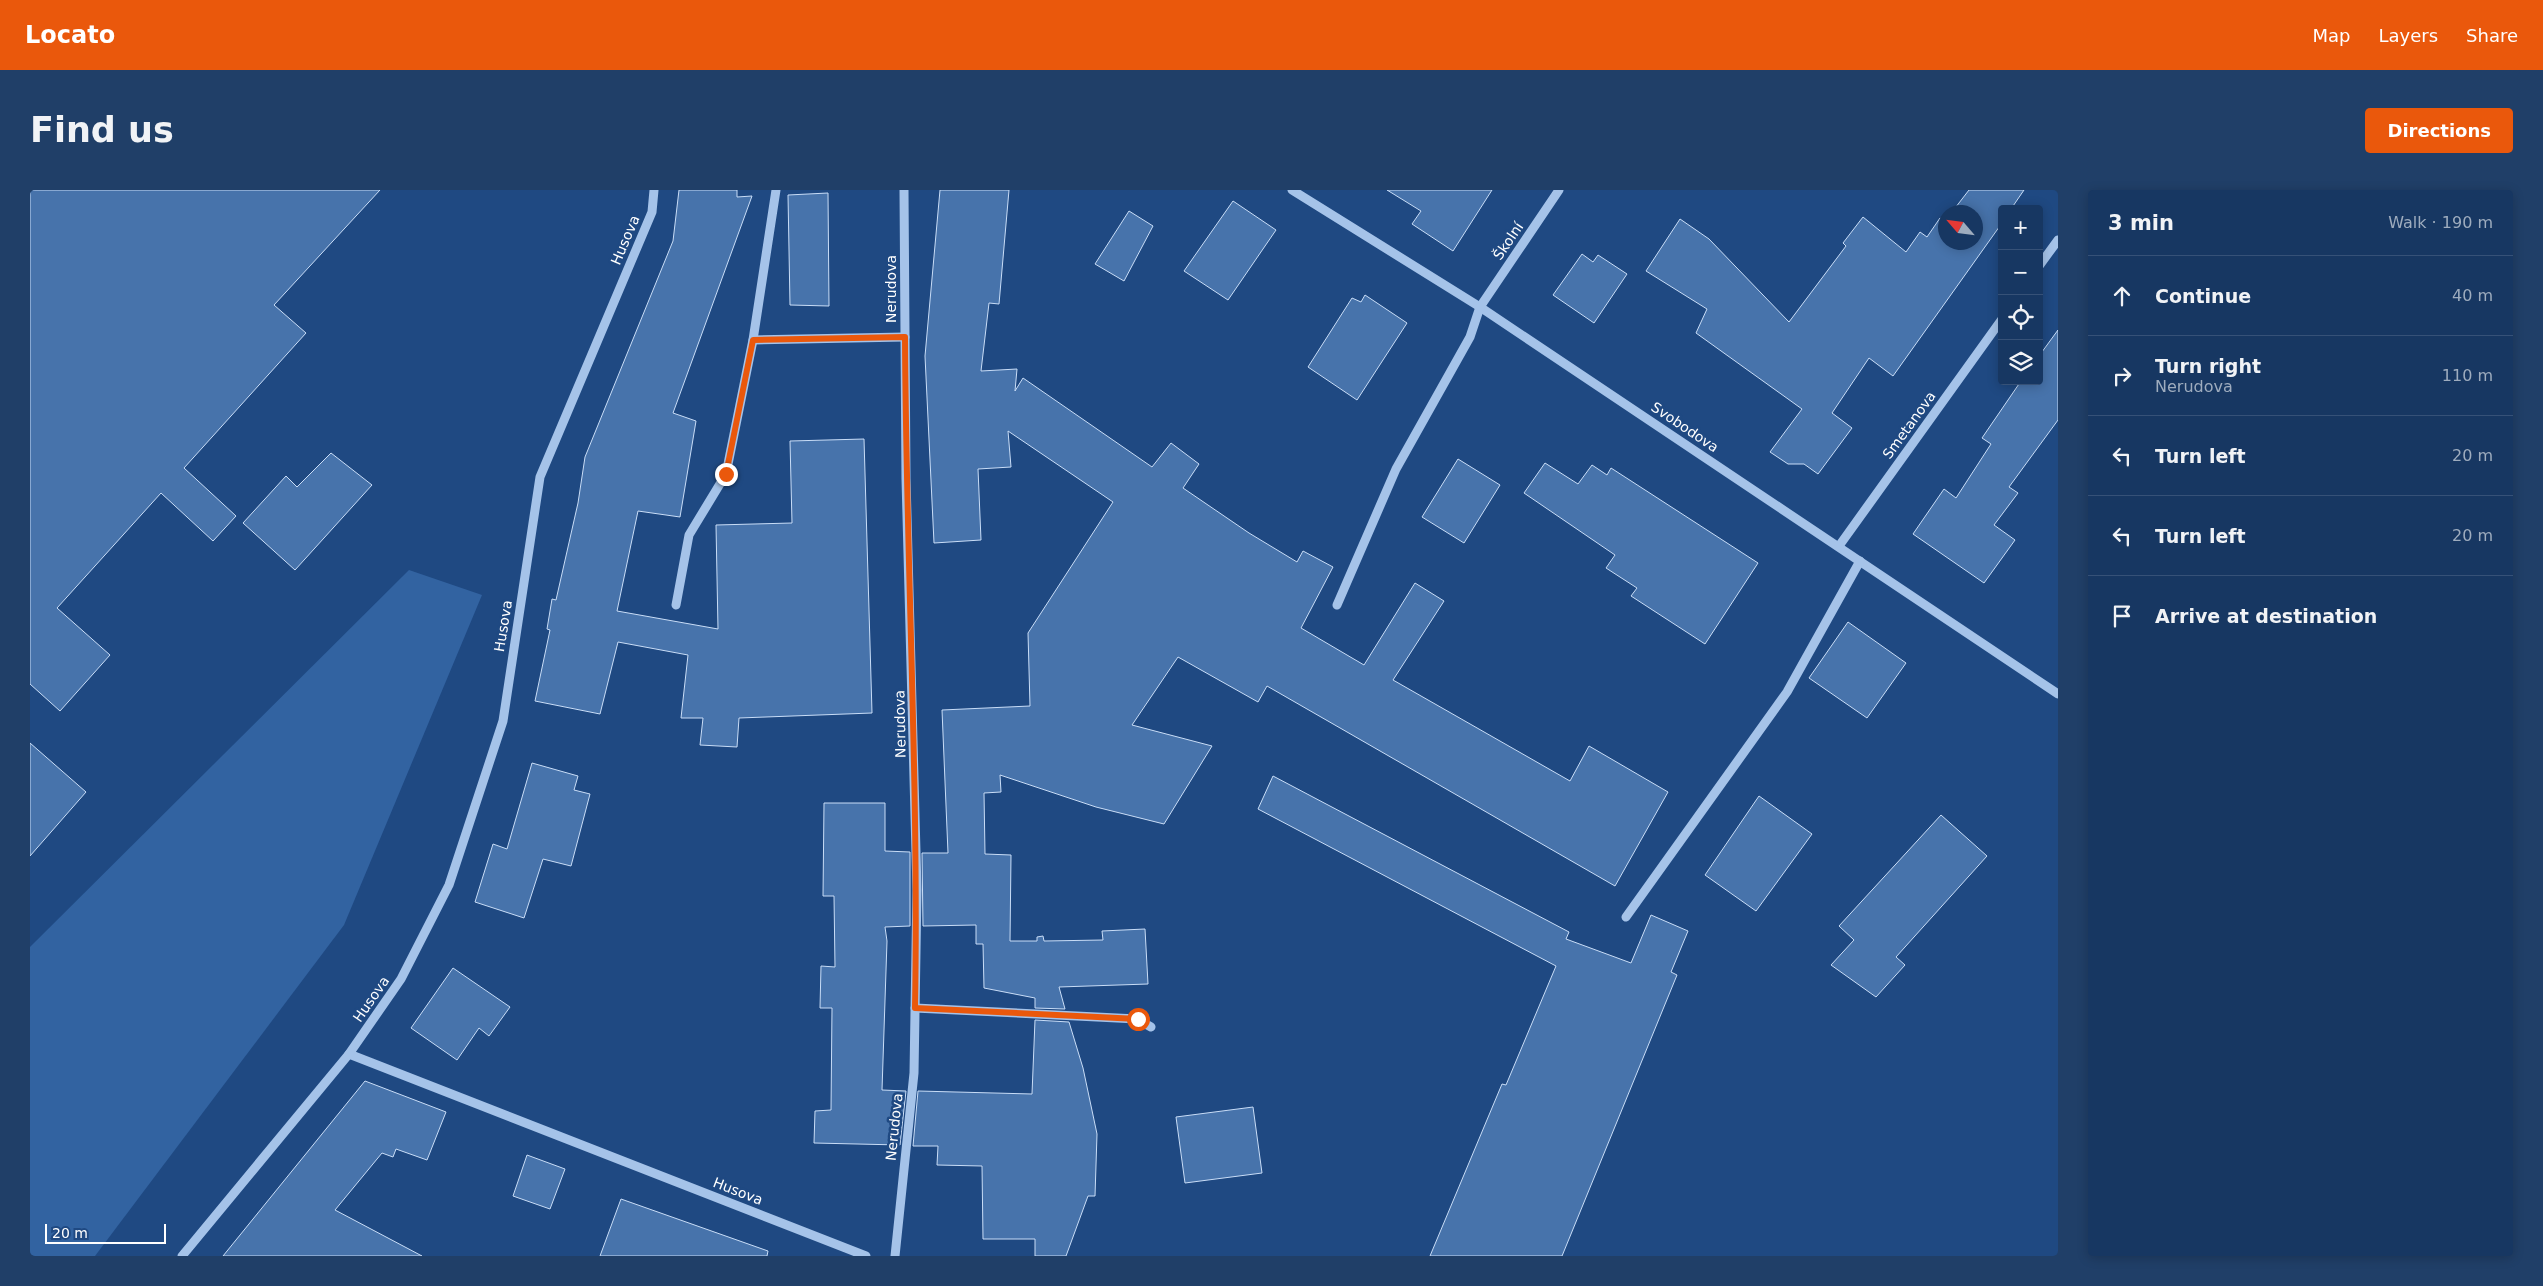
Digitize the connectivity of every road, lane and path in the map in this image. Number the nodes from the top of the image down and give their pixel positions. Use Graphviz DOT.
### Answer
graph roads {
  1 [pos="654,190"];
  2 [pos="776,190"];
  3 [pos="904,190"];
  4 [pos="1292,190"];
  5 [pos="1559,190"];
  6 [pos="2058,240"];
  7 [pos="2043,261"];
  8 [pos="1480,307"];
  9 [pos="1998,325"];
  10 [pos="905,337"];
  11 [pos="753,340"];
  12 [pos="1839,546"];
  13 [pos="1860,561"];
  14 [pos="676,605"];
  15 [pos="1337,605"];
  16 [pos="2058,694"];
  17 [pos="1626,917"];
  18 [pos="915,1008"];
  19 [pos="1151,1026"];
  20 [pos="349,1054"];
  21 [pos="182,1256"];
  22 [pos="866,1256"];
  23 [pos="895,1256"];
  1 -- 20 [label="street, Husova"];
  2 -- 11 [label="street"];
  3 -- 10 [label="street, Nerudova"];
  4 -- 8 [label="street, Svobodova"];
  5 -- 8 [label="street, Školní"];
  6 -- 7 [label="street"];
  8 -- 12 [label="street, Svobodova"];
  8 -- 15 [label="street, Školní"];
  9 -- 12 [label="street, Smetanova"];
  10 -- 11 [label="street"];
  10 -- 18 [label="street, Nerudova"];
  11 -- 14 [label="street"];
  12 -- 13 [label="street, Svobodova"];
  13 -- 16 [label="street, Svobodova"];
  13 -- 17 [label="street"];
  18 -- 19 [label="street"];
  18 -- 23 [label="street, Nerudova"];
  20 -- 21 [label="street, Husova"];
  20 -- 22 [label="street, Husova"];
}
